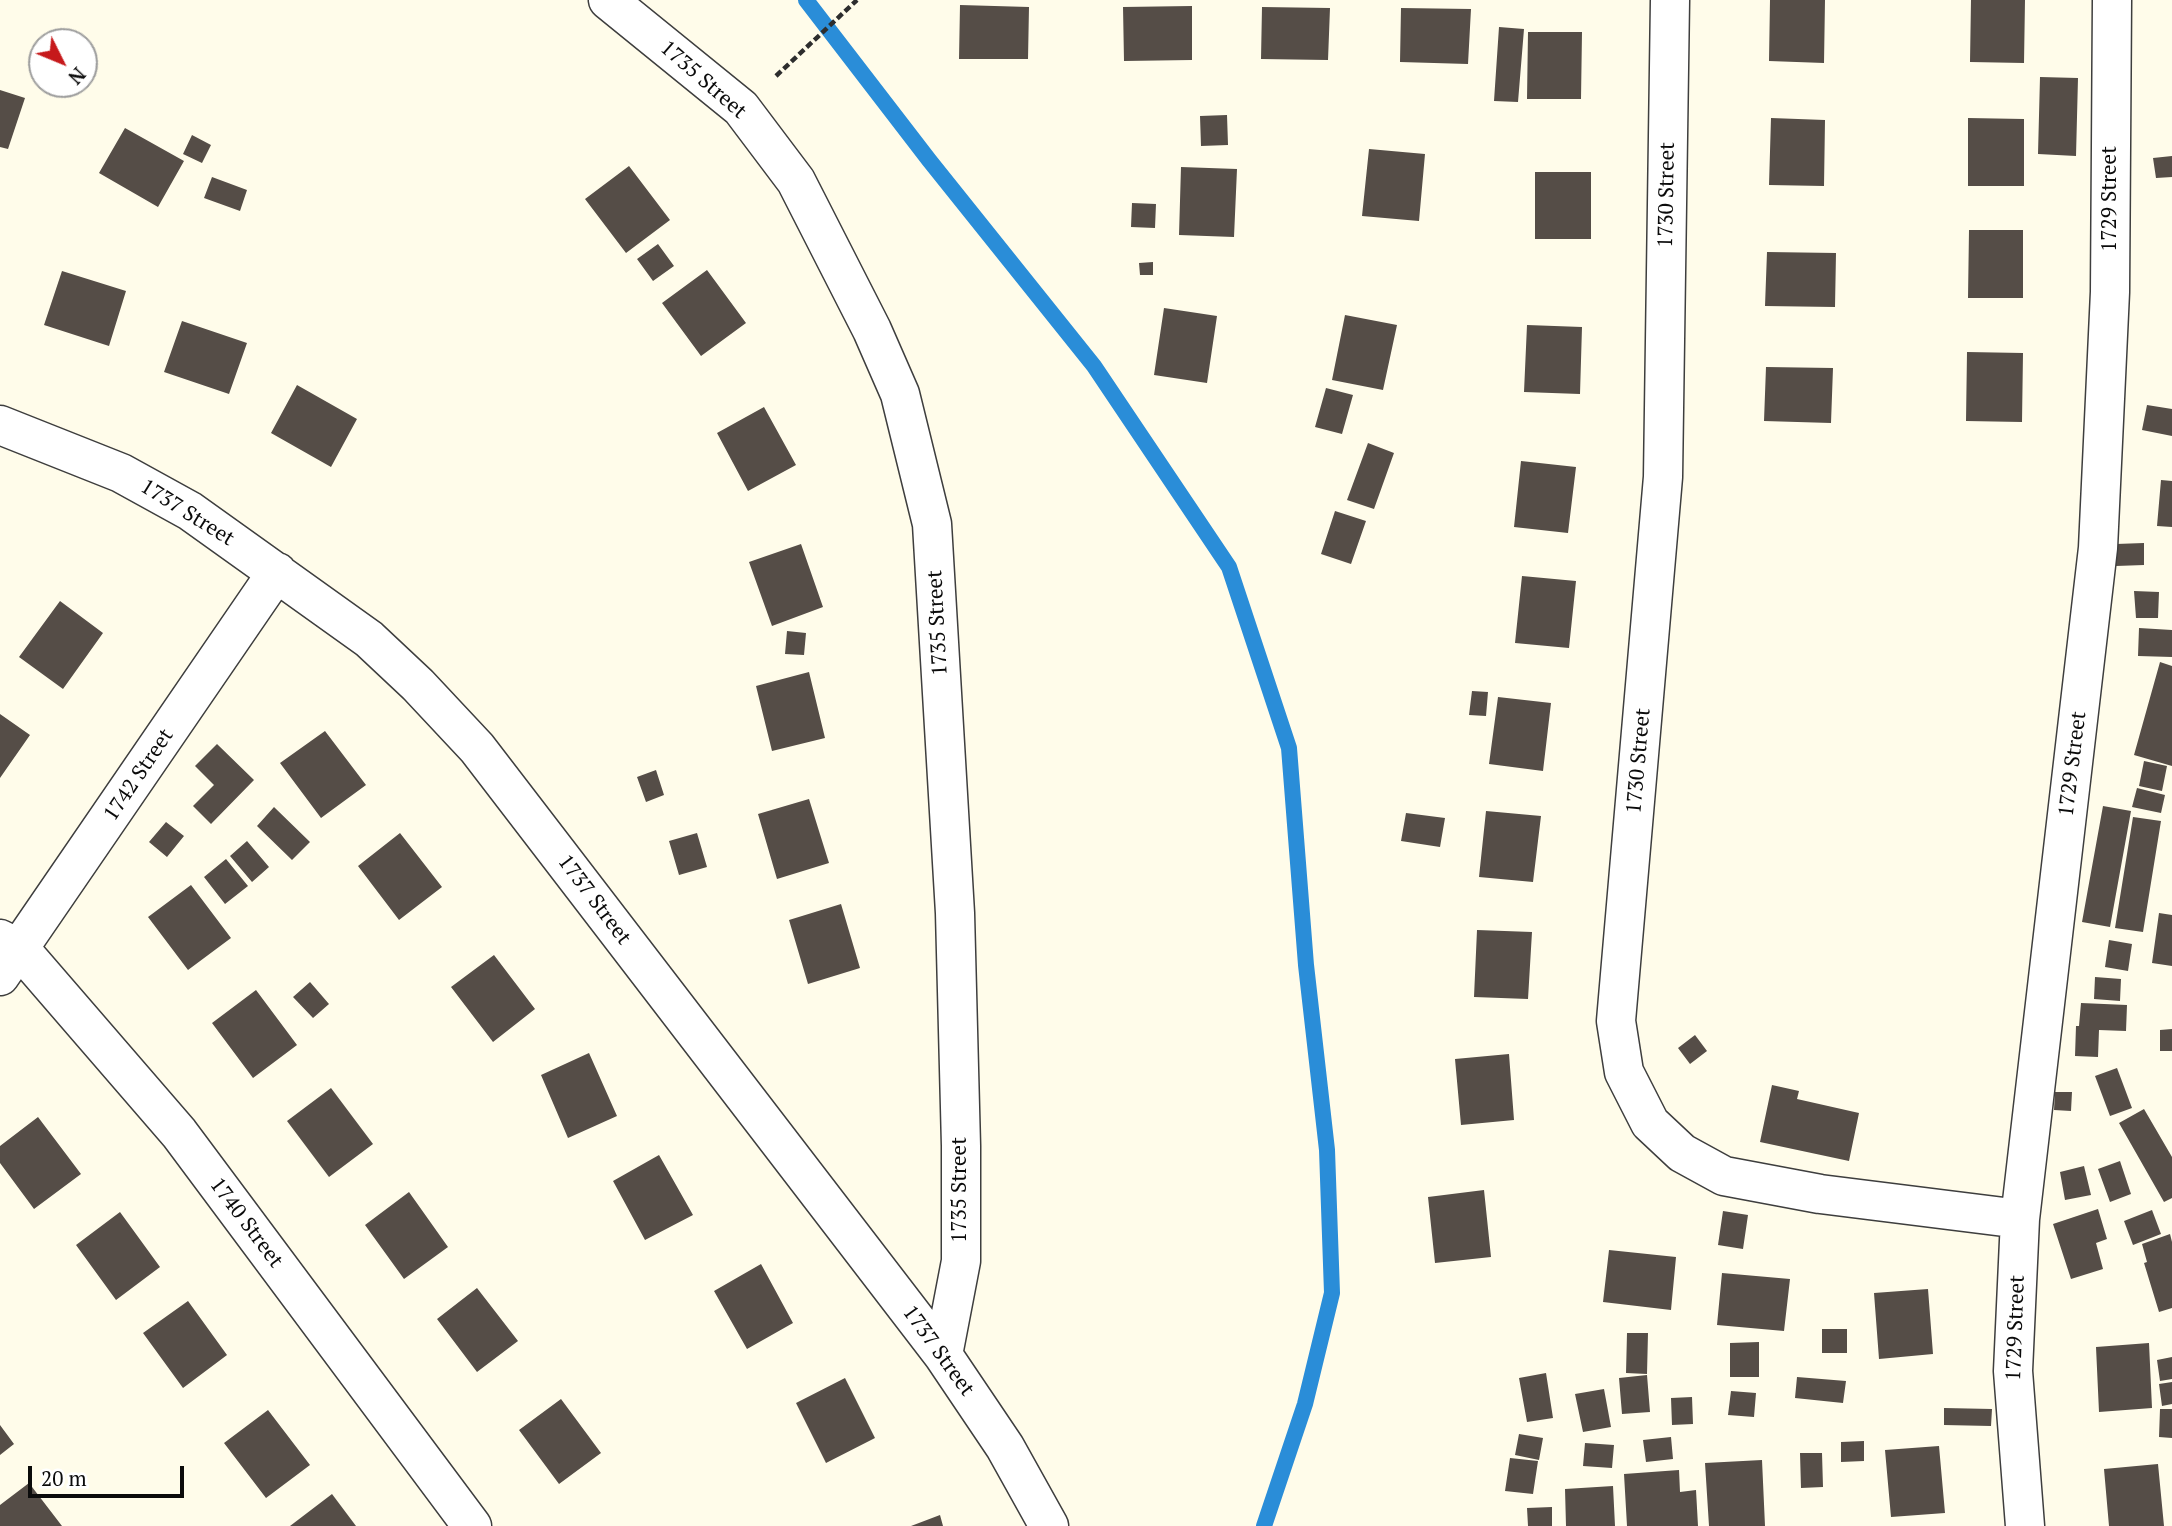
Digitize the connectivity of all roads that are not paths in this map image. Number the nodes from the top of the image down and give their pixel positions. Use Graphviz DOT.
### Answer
graph roads {
  1 [pos="608,0"];
  2 [pos="1670,0"];
  3 [pos="2112,0"];
  4 [pos="0,425"];
  5 [pos="277,572"];
  6 [pos="7,955"];
  7 [pos="2020,1219"];
  8 [pos="943,1355"];
  9 [pos="472,1526"];
  10 [pos="1049,1526"];
  11 [pos="2025,1526"];
  1 -- 8 [label="street, 1735 Street"];
  2 -- 7 [label="street, 1730 Street"];
  3 -- 7 [label="street, 1729 Street"];
  4 -- 5 [label="street, 1737 Street"];
  5 -- 6 [label="street, 1742 Street"];
  5 -- 8 [label="street, 1737 Street"];
  6 -- 9 [label="street, 1740 Street"];
  7 -- 11 [label="street, 1729 Street"];
  8 -- 10 [label="street, 1737 Street"];
}
